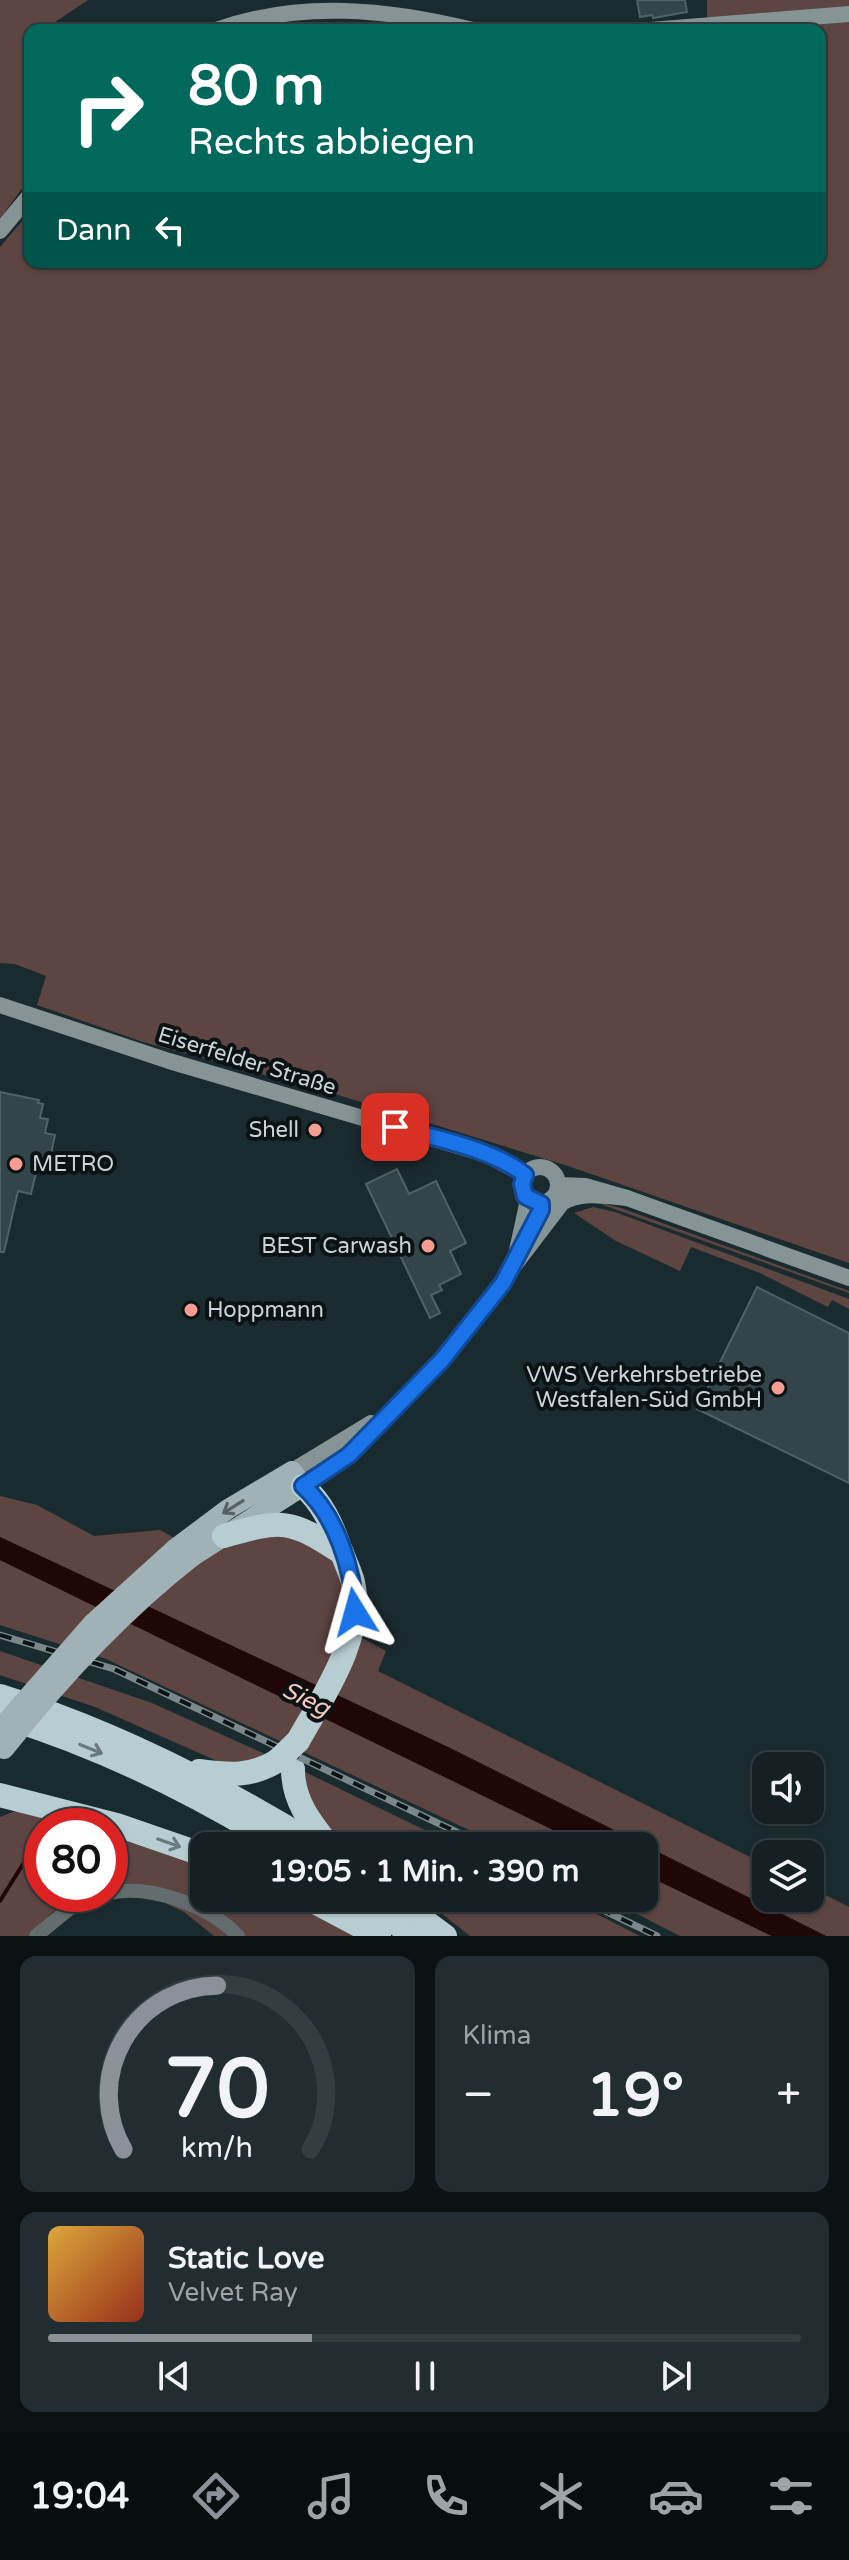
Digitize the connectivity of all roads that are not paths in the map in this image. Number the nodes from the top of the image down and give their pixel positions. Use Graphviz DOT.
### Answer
graph roads {
  1 [pos="260,7"];
  2 [pos="849,14"];
  3 [pos="227,24"];
  4 [pos="443,24"];
  5 [pos="725,24"];
  6 [pos="24,202"];
  7 [pos="0,231"];
  8 [pos="0,1005"];
  9 [pos="525,1175"];
  10 [pos="559,1185"];
  11 [pos="627,1198"];
  12 [pos="535,1202"];
  13 [pos="513,1267"];
  14 [pos="849,1278"];
  15 [pos="298,1478"];
  16 [pos="224,1536"];
  17 [pos="184,1552"];
  18 [pos="342,1553"];
  19 [pos="0,1696"];
  20 [pos="0,1716"];
  21 [pos="1,1743"];
  22 [pos="285,1765"];
  23 [pos="178,1767"];
  24 [pos="5,1792"];
  25 [pos="257,1832"];
  26 [pos="292,1832"];
  27 [pos="318,1832"];
  28 [pos="190,1850"];
  29 [pos="128,1889"];
  30 [pos="65,1912"];
  31 [pos="334,1912"];
  32 [pos="380,1912"];
  33 [pos="413,1912"];
  34 [pos="36,1936"];
  35 [pos="238,1936"];
  36 [pos="379,1936"];
  37 [pos="414,1936"];
  38 [pos="445,1936"];
  1 -- 3 [label="main road"];
  1 -- 4 [label="main road"];
  2 -- 5 [label="main road"];
  6 -- 7 [label="main road"];
  8 -- 9 [label="main road, Eiserfelder Straße"];
  9 -- 10 [label="main road, Eiserfelder Straße"];
  9 -- 12 [label="main road"];
  10 -- 11 [label="main road, Eiserfelder Straße"];
  10 -- 12 [label="main road"];
  11 -- 13 [label="main road"];
  11 -- 14 [label="main road, Eiserfelder Straße"];
  12 -- 13 [label="main road"];
  13 -- 15 [label="main road"];
  15 -- 16 [label="main road"];
  15 -- 17 [label="main road, one-way"];
  15 -- 18 [label="highway"];
  16 -- 17 [label="main road"];
  16 -- 18 [label="highway"];
  17 -- 21 [label="main road, bridge"];
  18 -- 22 [label="highway"];
  19 -- 23 [label="highway"];
  20 -- 25 [label="highway, one-way"];
  22 -- 23 [label="highway"];
  22 -- 27 [label="highway"];
  23 -- 26 [label="highway"];
  24 -- 28 [label="highway, one-way"];
  29 -- 35 [label="street"];
  30 -- 34 [label="street"];
  31 -- 36 [label="highway"];
  32 -- 37 [label="highway"];
  33 -- 38 [label="highway"];
}
